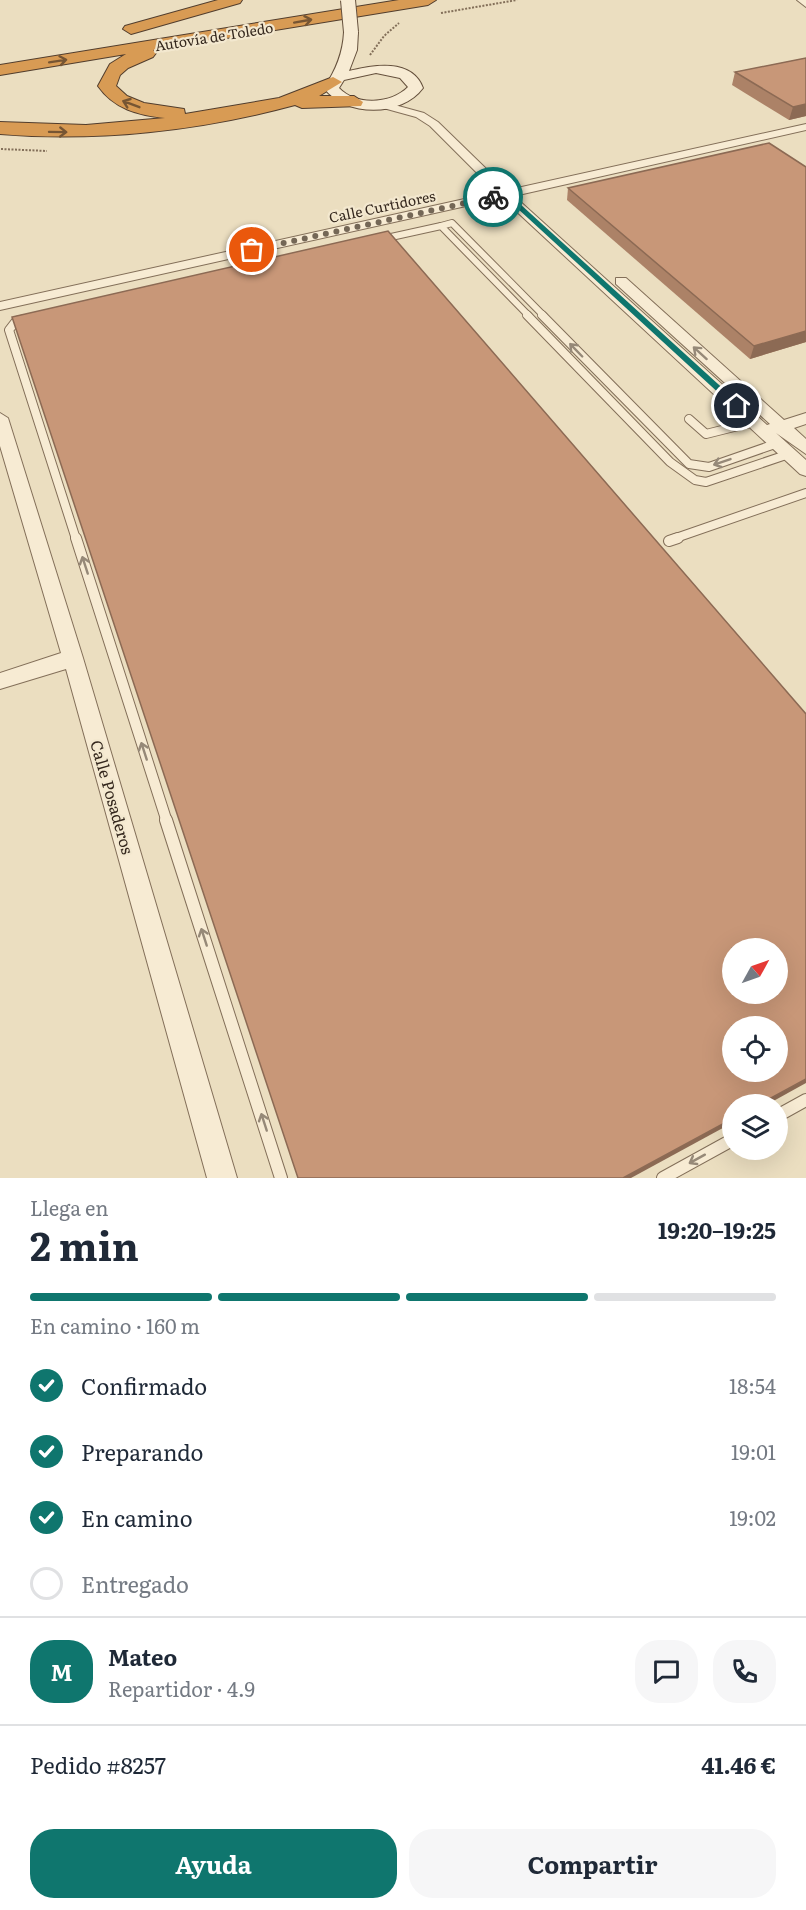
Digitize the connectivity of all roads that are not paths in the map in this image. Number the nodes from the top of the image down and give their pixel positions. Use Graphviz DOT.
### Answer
graph roads {
  1 [pos="234,0"];
  2 [pos="340,0"];
  3 [pos="348,0"];
  4 [pos="428,0"];
  5 [pos="802,0"];
  6 [pos="806,3"];
  7 [pos="119,31"];
  8 [pos="204,38"];
  9 [pos="350,50"];
  10 [pos="0,54"];
  11 [pos="0,70"];
  12 [pos="389,70"];
  13 [pos="336,79"];
  14 [pos="412,93"];
  15 [pos="285,102"];
  16 [pos="354,102"];
  17 [pos="380,104"];
  18 [pos="230,112"];
  19 [pos="806,127"];
  20 [pos="0,128"];
  21 [pos="521,190"];
  22 [pos="506,194"];
  23 [pos="441,226"];
  24 [pos="372,241"];
  25 [pos="0,306"];
  26 [pos="39,316"];
  27 [pos="0,418"];
  28 [pos="806,418"];
  29 [pos="689,419"];
  30 [pos="759,426"];
  31 [pos="781,426"];
  32 [pos="778,443"];
  33 [pos="806,448"];
  34 [pos="789,454"];
  35 [pos="806,470"];
  36 [pos="806,493"];
  37 [pos="669,541"];
  38 [pos="73,658"];
  39 [pos="0,681"];
  40 [pos="806,1100"];
  41 [pos="788,1110"];
  42 [pos="722,1146"];
  43 [pos="222,1178"];
  44 [pos="282,1178"];
  45 [pos="663,1178"];
  1 -- 7 [label="highway"];
  2 -- 10 [label="highway, Autovía de Toledo"];
  3 -- 9 [label="street, bridge"];
  8 -- 4 [label="highway, Autovía de Toledo, one-way"];
  5 -- 6 [label="street"];
  11 -- 8 [label="highway, Autovía de Toledo, one-way"];
  18 -- 8 [label="highway, one-way"];
  9 -- 12 [label="street"];
  9 -- 13 [label="street"];
  12 -- 13 [label="street"];
  12 -- 14 [label="street"];
  13 -- 15 [label="highway"];
  13 -- 16 [label="street"];
  14 -- 17 [label="street"];
  14 -- 21 [label="street"];
  15 -- 16 [label="highway"];
  15 -- 18 [label="highway"];
  16 -- 17 [label="street"];
  17 -- 22 [label="street"];
  20 -- 18 [label="highway, one-way"];
  19 -- 21 [label="street, Calle Curtidores"];
  21 -- 22 [label="street, Calle Curtidores"];
  31 -- 21 [label="street, one-way"];
  22 -- 25 [label="street, Calle Curtidores"];
  22 -- 30 [label="street"];
  23 -- 24 [label="lane"];
  32 -- 23 [label="lane, one-way"];
  23 -- 34 [label="lane"];
  44 -- 26 [label="lane, one-way"];
  27 -- 38 [label="street, Calle Posaderos"];
  28 -- 31 [label="street"];
  29 -- 30 [label="lane"];
  30 -- 31 [label="street"];
  30 -- 32 [label="street"];
  31 -- 33 [label="street"];
  32 -- 34 [label="street"];
  34 -- 35 [label="street"];
  36 -- 37 [label="lane"];
  38 -- 39 [label="street"];
  38 -- 43 [label="street, Calle Posaderos"];
  40 -- 41 [label="lane"];
  42 -- 45 [label="lane, one-way"];
}
